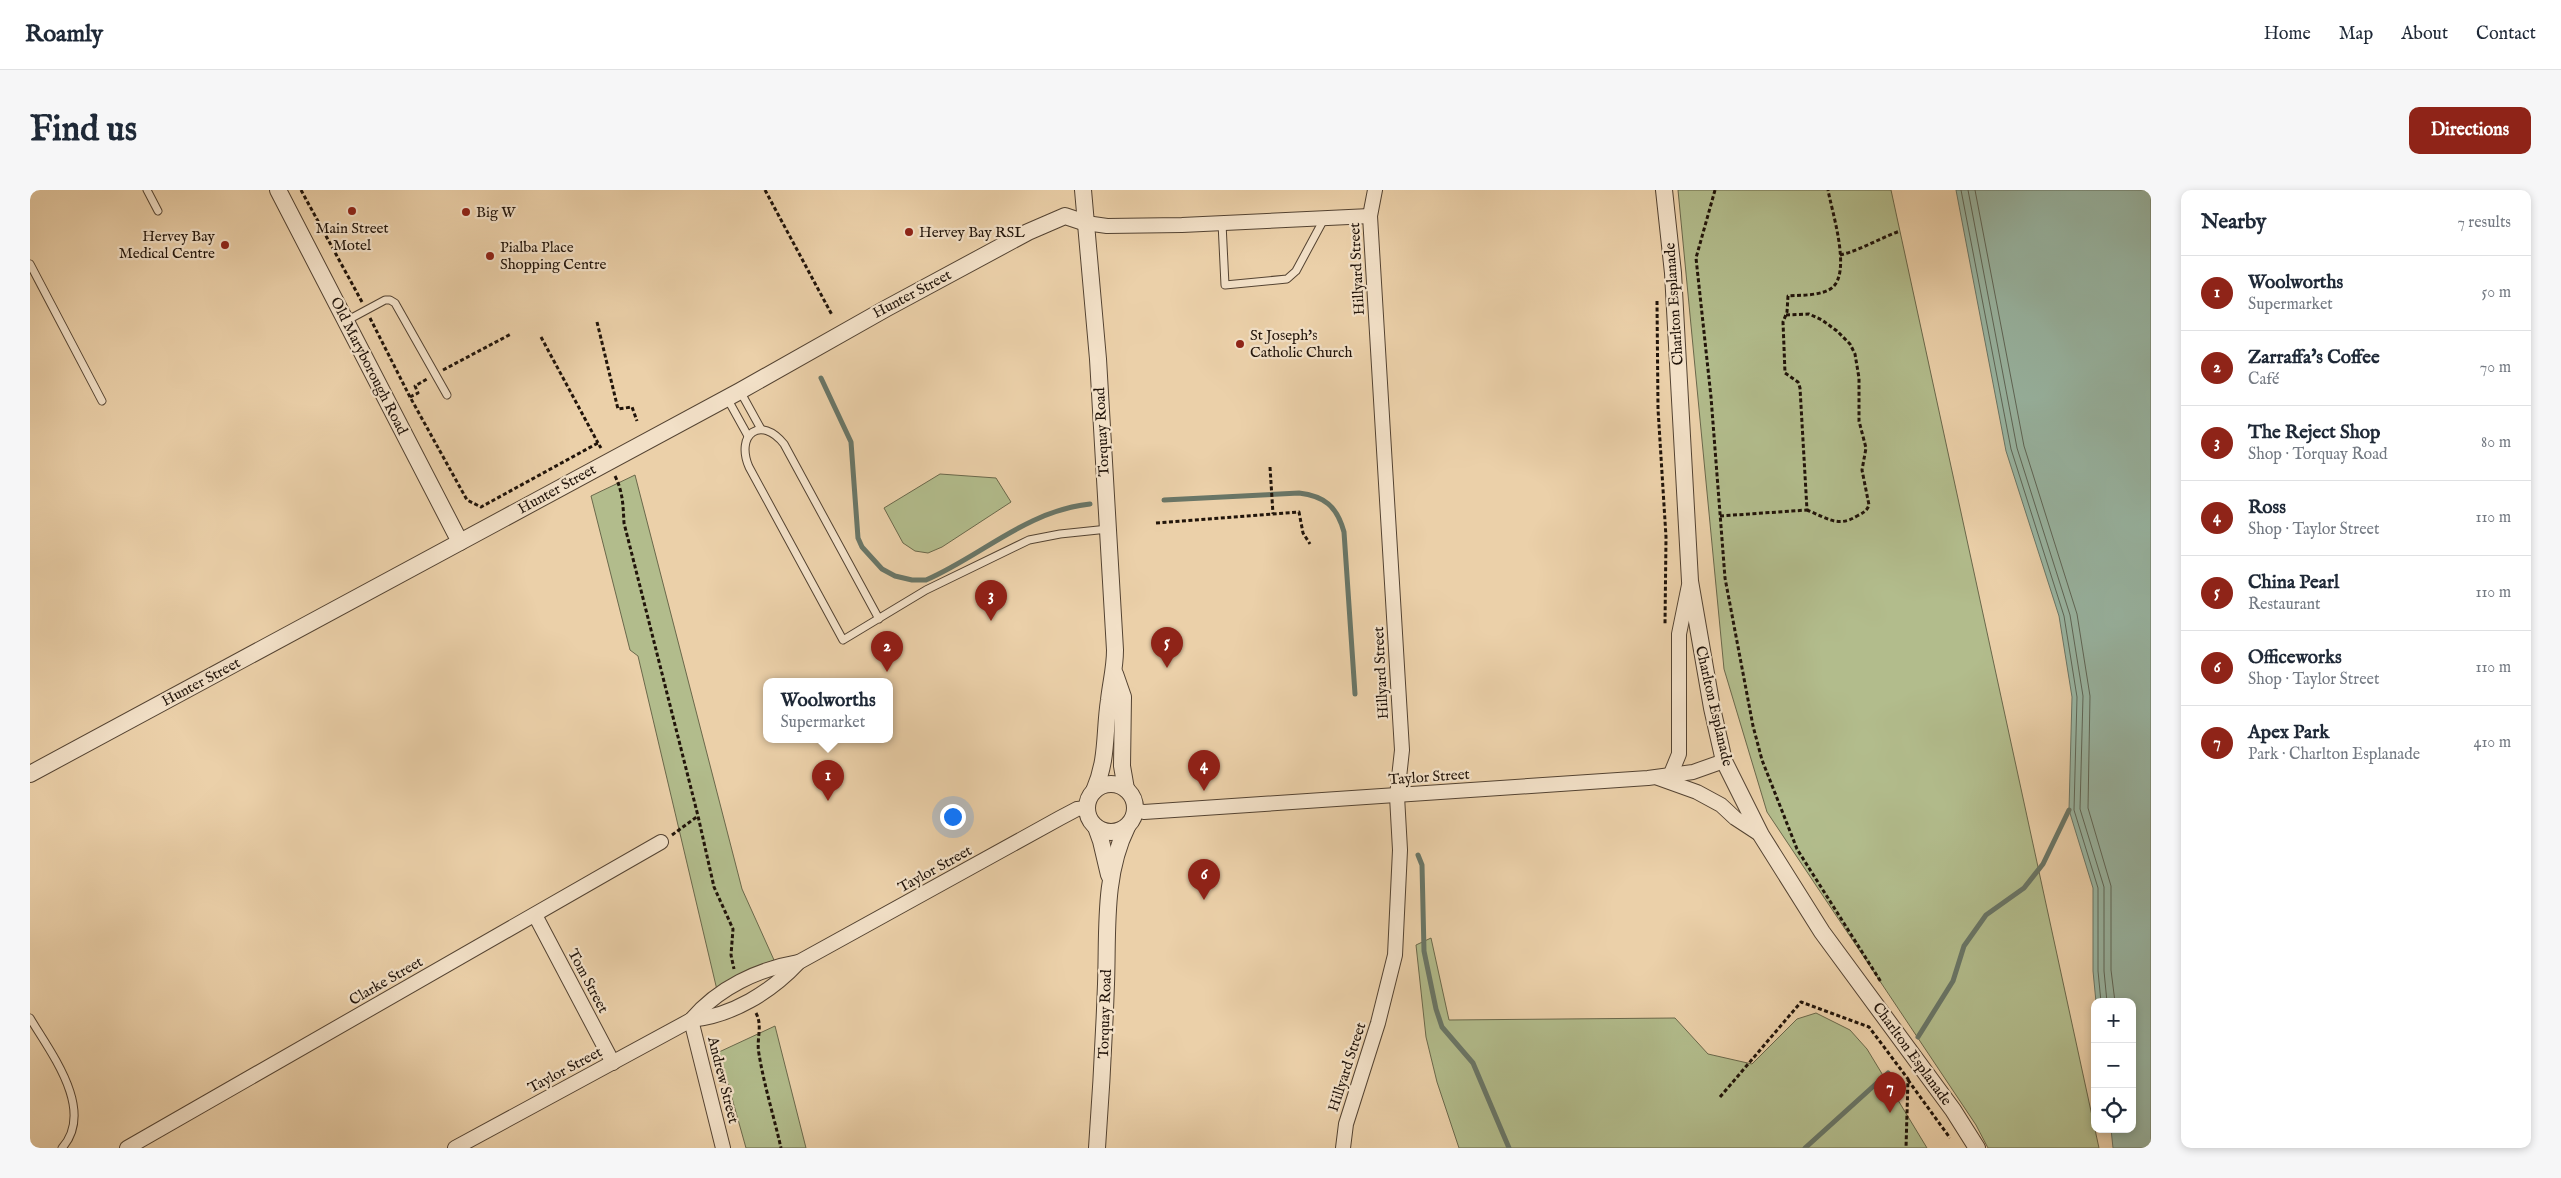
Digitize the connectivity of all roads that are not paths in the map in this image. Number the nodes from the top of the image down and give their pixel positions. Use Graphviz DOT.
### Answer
graph roads {
  1 [pos="147,190"];
  2 [pos="278,190"];
  3 [pos="1083,190"];
  4 [pos="1375,190"];
  5 [pos="1664,190"];
  6 [pos="158,211"];
  7 [pos="1370,216"];
  8 [pos="1324,219"];
  9 [pos="1086,223"];
  10 [pos="1222,223"];
  11 [pos="30,264"];
  12 [pos="346,321"];
  13 [pos="447,395"];
  14 [pos="733,395"];
  15 [pos="102,401"];
  16 [pos="761,429"];
  17 [pos="748,436"];
  18 [pos="1108,529"];
  19 [pos="460,542"];
  20 [pos="1690,581"];
  21 [pos="879,619"];
  22 [pos="1115,674"];
  23 [pos="1724,761"];
  24 [pos="30,774"];
  25 [pos="1663,776"];
  26 [pos="1126,789"];
  27 [pos="1094,791"];
  28 [pos="1397,796"];
  29 [pos="1087,808"];
  30 [pos="1135,810"];
  31 [pos="1127,827"];
  32 [pos="1096,828"];
  33 [pos="1761,834"];
  34 [pos="661,842"];
  35 [pos="1110,880"];
  36 [pos="535,914"];
  37 [pos="799,962"];
  38 [pos="30,1018"];
  39 [pos="691,1020"];
  40 [pos="613,1064"];
  41 [pos="62,1148"];
  42 [pos="127,1148"];
  43 [pos="455,1148"];
  44 [pos="723,1148"];
  45 [pos="1097,1148"];
  46 [pos="1344,1148"];
  47 [pos="1977,1148"];
  1 -- 6 [label="lane"];
  2 -- 12 [label="street, Old Maryborough Road"];
  3 -- 9 [label="street, Torquay Road"];
  4 -- 7 [label="street, Hillyard Street"];
  5 -- 20 [label="street, Charlton Esplanade"];
  7 -- 8 [label="street"];
  7 -- 28 [label="street, Hillyard Street"];
  8 -- 10 [label="street"];
  8 -- 10 [label="lane"];
  9 -- 10 [label="street"];
  9 -- 14 [label="street, Hunter Street"];
  9 -- 18 [label="street, Torquay Road"];
  11 -- 15 [label="lane"];
  12 -- 13 [label="lane"];
  12 -- 19 [label="street, Old Maryborough Road"];
  14 -- 16 [label="lane"];
  14 -- 17 [label="lane"];
  14 -- 19 [label="street, Hunter Street"];
  16 -- 17 [label="lane"];
  16 -- 21 [label="lane"];
  17 -- 21 [label="lane"];
  18 -- 21 [label="lane"];
  18 -- 22 [label="street, Torquay Road"];
  19 -- 24 [label="street, Hunter Street"];
  20 -- 23 [label="street, Charlton Esplanade"];
  20 -- 25 [label="street"];
  22 -- 26 [label="street, Torquay Road"];
  22 -- 27 [label="street, Torquay Road"];
  23 -- 25 [label="street, Taylor Street"];
  23 -- 33 [label="street, Charlton Esplanade"];
  25 -- 28 [label="street, Taylor Street"];
  25 -- 33 [label="street"];
  26 -- 27 [label="street"];
  26 -- 30 [label="street"];
  27 -- 29 [label="street"];
  28 -- 30 [label="street, Taylor Street"];
  28 -- 46 [label="street, Hillyard Street"];
  29 -- 32 [label="street"];
  29 -- 37 [label="street, Taylor Street"];
  30 -- 31 [label="street"];
  31 -- 32 [label="street"];
  31 -- 35 [label="street, Torquay Road"];
  32 -- 35 [label="street, Torquay Road"];
  33 -- 47 [label="street, Charlton Esplanade"];
  34 -- 36 [label="street, Clarke Street"];
  35 -- 45 [label="street, Torquay Road"];
  36 -- 40 [label="street, Tom Street"];
  36 -- 42 [label="street, Clarke Street"];
  37 -- 39 [label="street, Taylor Street"];
  37 -- 39 [label="street, Taylor Street"];
  38 -- 41 [label="lane"];
  39 -- 40 [label="street, Taylor Street"];
  39 -- 44 [label="street, Andrew Street"];
  40 -- 43 [label="street, Taylor Street"];
}
